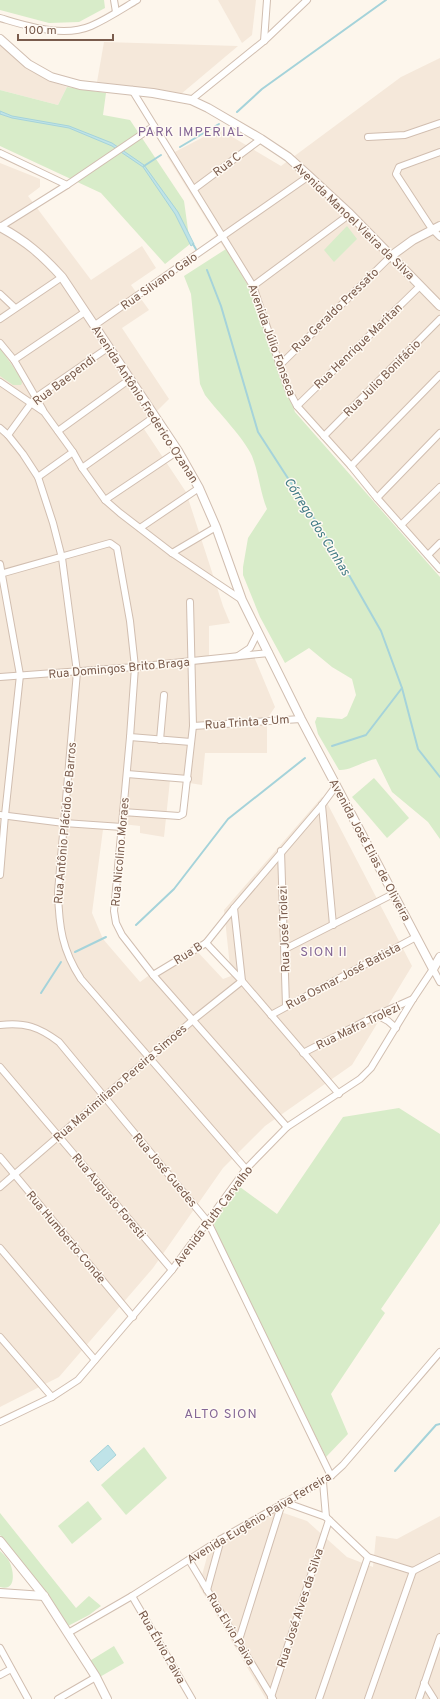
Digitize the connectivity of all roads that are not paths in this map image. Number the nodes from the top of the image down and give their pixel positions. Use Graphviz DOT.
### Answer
graph roads {
  1 [pos="114,0"];
  2 [pos="137,0"];
  3 [pos="268,0"];
  4 [pos="307,0"];
  5 [pos="116,12"];
  6 [pos="0,18"];
  7 [pos="0,39"];
  8 [pos="264,41"];
  9 [pos="132,90"];
  10 [pos="191,100"];
  11 [pos="440,123"];
  12 [pos="154,126"];
  13 [pos="368,137"];
  14 [pos="261,138"];
  15 [pos="440,152"];
  16 [pos="0,153"];
  17 [pos="310,176"];
  18 [pos="66,185"];
  19 [pos="194,190"];
  20 [pos="350,214"];
  21 [pos="440,226"];
  22 [pos="0,227"];
  23 [pos="432,230"];
  24 [pos="223,236"];
  25 [pos="440,237"];
  26 [pos="391,256"];
  27 [pos="62,277"];
  28 [pos="253,286"];
  29 [pos="420,286"];
  30 [pos="0,294"];
  31 [pos="440,306"];
  32 [pos="16,308"];
  33 [pos="85,312"];
  34 [pos="0,319"];
  35 [pos="440,319"];
  36 [pos="95,326"];
  37 [pos="0,343"];
  38 [pos="109,347"];
  39 [pos="14,360"];
  40 [pos="280,365"];
  41 [pos="440,375"];
  42 [pos="130,379"];
  43 [pos="0,382"];
  44 [pos="33,400"];
  45 [pos="297,406"];
  46 [pos="154,417"];
  47 [pos="0,428"];
  48 [pos="58,431"];
  49 [pos="440,433"];
  50 [pos="8,435"];
  51 [pos="324,436"];
  52 [pos="178,451"];
  53 [pos="73,452"];
  54 [pos="351,466"];
  55 [pos="82,468"];
  56 [pos="38,477"];
  57 [pos="440,487"];
  58 [pos="199,488"];
  59 [pos="377,498"];
  60 [pos="106,500"];
  61 [pos="401,525"];
  62 [pos="216,527"];
  63 [pos="140,528"];
  64 [pos="440,543"];
  65 [pos="172,553"];
  66 [pos="428,555"];
  67 [pos="62,558"];
  68 [pos="0,564"];
  69 [pos="440,569"];
  70 [pos="1,574"];
  71 [pos="242,600"];
  72 [pos="190,602"];
  73 [pos="258,632"];
  74 [pos="269,653"];
  75 [pos="237,657"];
  76 [pos="192,662"];
  77 [pos="135,667"];
  78 [pos="77,672"];
  79 [pos="20,675"];
  80 [pos="0,677"];
  81 [pos="164,695"];
  82 [pos="301,719"];
  83 [pos="193,726"];
  84 [pos="130,737"];
  85 [pos="160,740"];
  86 [pos="191,742"];
  87 [pos="127,774"];
  88 [pos="188,779"];
  89 [pos="336,786"];
  90 [pos="322,805"];
  91 [pos="123,812"];
  92 [pos="2,815"];
  93 [pos="64,823"];
  94 [pos="122,827"];
  95 [pos="281,851"];
  96 [pos="0,875"];
  97 [pos="393,894"];
  98 [pos="234,908"];
  99 [pos="333,925"];
  100 [pos="416,937"];
  101 [pos="206,943"];
  102 [pos="285,949"];
  103 [pos="440,957"];
  104 [pos="433,969"];
  105 [pos="153,975"];
  106 [pos="242,981"];
  107 [pos="440,982"];
  108 [pos="413,999"];
  109 [pos="286,1006"];
  110 [pos="271,1015"];
  111 [pos="377,1015"];
  112 [pos="193,1020"];
  113 [pos="0,1025"];
  114 [pos="396,1028"];
  115 [pos="303,1053"];
  116 [pos="150,1058"];
  117 [pos="0,1067"];
  118 [pos="339,1094"];
  119 [pos="104,1097"];
  120 [pos="287,1127"];
  121 [pos="58,1136"];
  122 [pos="0,1157"];
  123 [pos="246,1169"];
  124 [pos="14,1174"];
  125 [pos="0,1186"];
  126 [pos="208,1222"];
  127 [pos="0,1248"];
  128 [pos="172,1270"];
  129 [pos="133,1317"];
  130 [pos="0,1337"];
  131 [pos="440,1352"];
  132 [pos="95,1360"];
  133 [pos="52,1397"];
  134 [pos="0,1422"];
  135 [pos="331,1476"];
  136 [pos="323,1482"];
  137 [pos="283,1503"];
  138 [pos="327,1518"];
  139 [pos="221,1539"];
  140 [pos="0,1541"];
  141 [pos="368,1557"];
  142 [pos="440,1557"];
  143 [pos="189,1560"];
  144 [pos="413,1571"];
  145 [pos="207,1590"];
  146 [pos="0,1593"];
  147 [pos="44,1596"];
  148 [pos="132,1596"];
  149 [pos="68,1633"];
  150 [pos="439,1641"];
  151 [pos="238,1643"];
  152 [pos="0,1648"];
  153 [pos="11,1669"];
  154 [pos="0,1675"];
  155 [pos="96,1677"];
  156 [pos="424,1683"];
  157 [pos="107,1697"];
  158 [pos="272,1698"];
  159 [pos="28,1699"];
  160 [pos="58,1699"];
  161 [pos="192,1699"];
  162 [pos="319,1699"];
  163 [pos="368,1699"];
  164 [pos="419,1699"];
  165 [pos="434,1699"];
  1 -- 5 [label="street"];
  2 -- 5 [label="street"];
  3 -- 8 [label="street"];
  4 -- 8 [label="street"];
  5 -- 6 [label="street"];
  7 -- 9 [label="street, Avenida Manoel Vieira da Silva"];
  8 -- 10 [label="street"];
  9 -- 10 [label="street, Avenida Manoel Vieira da Silva"];
  9 -- 12 [label="street, Avenida Júlio Fonseca"];
  10 -- 14 [label="street, Avenida Manoel Vieira da Silva"];
  11 -- 13 [label="street"];
  12 -- 18 [label="street"];
  12 -- 19 [label="street, Avenida Júlio Fonseca"];
  14 -- 17 [label="street, Avenida Manoel Vieira da Silva"];
  14 -- 19 [label="street, Rua C"];
  15 -- 23 [label="street"];
  16 -- 18 [label="street"];
  17 -- 20 [label="street, Avenida Manoel Vieira da Silva"];
  17 -- 24 [label="street, Rua Silvano Galo"];
  18 -- 22 [label="street"];
  19 -- 24 [label="street, Avenida Júlio Fonseca"];
  20 -- 26 [label="street, Avenida Manoel Vieira da Silva"];
  20 -- 28 [label="street"];
  21 -- 23 [label="street"];
  22 -- 27 [label="street, Avenida Antônio Frederico Ozanan"];
  23 -- 25 [label="street"];
  23 -- 26 [label="street"];
  24 -- 28 [label="street, Avenida Júlio Fonseca"];
  24 -- 36 [label="street, Rua Silvano Galo"];
  26 -- 29 [label="street, Avenida Manoel Vieira da Silva"];
  26 -- 40 [label="street, Rua Geraldo Pressato"];
  27 -- 32 [label="street"];
  27 -- 33 [label="street, Avenida Antônio Frederico Ozanan"];
  28 -- 40 [label="street, Avenida Júlio Fonseca"];
  29 -- 31 [label="street, Avenida Manoel Vieira da Silva"];
  29 -- 45 [label="street, Rua Henrique Maritan"];
  30 -- 32 [label="street"];
  32 -- 34 [label="street"];
  33 -- 36 [label="street, Avenida Antônio Frederico Ozanan"];
  33 -- 39 [label="street"];
  35 -- 51 [label="street, Rua Julio Bonifácio"];
  36 -- 38 [label="street, Avenida Antônio Frederico Ozanan"];
  37 -- 39 [label="street"];
  38 -- 42 [label="street, Avenida Antônio Frederico Ozanan"];
  38 -- 44 [label="street, Rua Baependi"];
  39 -- 44 [label="street"];
  40 -- 45 [label="street, Avenida Júlio Fonseca"];
  41 -- 54 [label="street"];
  42 -- 46 [label="street, Avenida Antônio Frederico Ozanan"];
  42 -- 48 [label="street"];
  43 -- 44 [label="street"];
  44 -- 48 [label="street"];
  44 -- 50 [label="street, Rua Baependi"];
  45 -- 51 [label="street, Avenida Júlio Fonseca"];
  46 -- 52 [label="street, Avenida Antônio Frederico Ozanan"];
  46 -- 55 [label="street"];
  47 -- 50 [label="street, Rua Antônio Plácido de Barros"];
  48 -- 53 [label="street"];
  49 -- 59 [label="street"];
  50 -- 56 [label="street, Rua Antônio Plácido de Barros"];
  51 -- 54 [label="street, Avenida Júlio Fonseca"];
  52 -- 58 [label="street, Avenida Antônio Frederico Ozanan"];
  52 -- 60 [label="street"];
  53 -- 55 [label="street"];
  53 -- 56 [label="street"];
  54 -- 59 [label="street, Avenida Júlio Fonseca"];
  55 -- 60 [label="street"];
  56 -- 67 [label="street, Rua Antônio Plácido de Barros"];
  57 -- 61 [label="street"];
  58 -- 62 [label="street, Avenida Antônio Frederico Ozanan"];
  58 -- 63 [label="street"];
  59 -- 61 [label="street, Avenida Júlio Fonseca"];
  60 -- 63 [label="street"];
  61 -- 66 [label="street, Avenida Júlio Fonseca"];
  62 -- 65 [label="street"];
  62 -- 71 [label="street, Avenida Antônio Frederico Ozanan"];
  63 -- 65 [label="street"];
  64 -- 66 [label="street"];
  65 -- 71 [label="street"];
  66 -- 69 [label="street, Avenida Júlio Fonseca"];
  67 -- 70 [label="street"];
  67 -- 77 [label="street, Rua Nicolino Moraes"];
  67 -- 78 [label="street, Rua Antônio Plácido de Barros"];
  68 -- 70 [label="street"];
  70 -- 79 [label="street"];
  71 -- 73 [label="street, Avenida Antônio Frederico Ozanan"];
  72 -- 76 [label="street"];
  73 -- 74 [label="street, Avenida Antônio Frederico Ozanan"];
  73 -- 75 [label="street"];
  74 -- 75 [label="street, Rua Domingos Brito Braga"];
  74 -- 82 [label="street, Avenida Antônio Frederico Ozanan"];
  75 -- 76 [label="street, Rua Domingos Brito Braga"];
  76 -- 77 [label="street, Rua Domingos Brito Braga"];
  76 -- 83 [label="street"];
  77 -- 78 [label="street, Rua Domingos Brito Braga"];
  77 -- 84 [label="street, Rua Nicolino Moraes"];
  78 -- 79 [label="street, Rua Domingos Brito Braga"];
  78 -- 93 [label="street, Rua Antônio Plácido de Barros"];
  79 -- 80 [label="street, Rua Domingos Brito Braga"];
  79 -- 92 [label="street"];
  81 -- 85 [label="street"];
  82 -- 83 [label="street, Rua Trinta e Um"];
  82 -- 89 [label="street, Avenida José Elias de Oliveira"];
  83 -- 86 [label="street"];
  84 -- 85 [label="street"];
  84 -- 87 [label="street, Rua Nicolino Moraes"];
  85 -- 86 [label="street"];
  86 -- 88 [label="street"];
  87 -- 88 [label="street"];
  87 -- 91 [label="street, Rua Nicolino Moraes"];
  88 -- 91 [label="street"];
  89 -- 90 [label="street, Rua B"];
  89 -- 97 [label="street, Avenida José Elias de Oliveira"];
  90 -- 95 [label="street, Rua B"];
  90 -- 99 [label="street"];
  91 -- 94 [label="street, Rua Nicolino Moraes"];
  92 -- 93 [label="street"];
  92 -- 96 [label="street"];
  93 -- 94 [label="street"];
  93 -- 116 [label="street, Rua Antônio Plácido de Barros"];
  94 -- 105 [label="street, Rua Nicolino Moraes"];
  95 -- 98 [label="street, Rua B"];
  95 -- 102 [label="street, Rua José Trolezi"];
  97 -- 99 [label="street"];
  97 -- 100 [label="street, Avenida José Elias de Oliveira"];
  98 -- 101 [label="street, Rua B"];
  98 -- 106 [label="street"];
  99 -- 102 [label="street"];
  100 -- 104 [label="street, Avenida José Elias de Oliveira"];
  100 -- 109 [label="street, Rua Osmar José Batista"];
  101 -- 105 [label="street, Rua B"];
  101 -- 106 [label="street"];
  102 -- 109 [label="street, Rua José Trolezi"];
  103 -- 104 [label="street, Avenida Ruth Carvalho"];
  104 -- 107 [label="street, Avenida José Elias de Oliveira"];
  104 -- 108 [label="street, Avenida Ruth Carvalho"];
  105 -- 112 [label="street, Rua Nicolino Moraes"];
  106 -- 110 [label="street"];
  106 -- 112 [label="street, Rua Maximiliano Pereira Simoes"];
  108 -- 111 [label="street, Rua Mafra Trolezi"];
  108 -- 114 [label="street, Avenida Ruth Carvalho"];
  109 -- 110 [label="street, Rua Osmar José Batista"];
  110 -- 115 [label="street"];
  111 -- 114 [label="street"];
  111 -- 115 [label="street, Rua Mafra Trolezi"];
  112 -- 116 [label="street, Rua Maximiliano Pereira Simoes"];
  112 -- 120 [label="street, Rua Nicolino Moraes"];
  113 -- 119 [label="street, Rua José Guedes"];
  114 -- 118 [label="street, Avenida Ruth Carvalho"];
  115 -- 118 [label="street"];
  116 -- 119 [label="street, Rua Maximiliano Pereira Simoes"];
  116 -- 123 [label="street, Rua Antônio Plácido de Barros"];
  117 -- 121 [label="street, Rua Augusto Foresti"];
  118 -- 120 [label="street, Avenida Ruth Carvalho"];
  119 -- 121 [label="street, Rua Maximiliano Pereira Simoes"];
  119 -- 126 [label="street, Rua José Guedes"];
  120 -- 123 [label="street, Avenida Ruth Carvalho"];
  121 -- 124 [label="street, Rua Maximiliano Pereira Simoes"];
  121 -- 128 [label="street, Rua Augusto Foresti"];
  122 -- 124 [label="street, Rua Humberto Conde"];
  123 -- 126 [label="street, Avenida Ruth Carvalho"];
  124 -- 125 [label="street, Rua Maximiliano Pereira Simoes"];
  124 -- 129 [label="street, Rua Humberto Conde"];
  126 -- 128 [label="street, Avenida Ruth Carvalho"];
  126 -- 135 [label="street, Rua José Guedes"];
  127 -- 132 [label="street"];
  128 -- 129 [label="street, Avenida Ruth Carvalho"];
  129 -- 132 [label="street, Avenida Ruth Carvalho"];
  130 -- 133 [label="street"];
  131 -- 135 [label="street, Avenida Eugênio Paiva Ferreira"];
  132 -- 133 [label="street, Avenida Ruth Carvalho"];
  133 -- 134 [label="street, Avenida Ruth Carvalho"];
  135 -- 136 [label="street, Avenida Eugênio Paiva Ferreira"];
  136 -- 137 [label="street, Avenida Eugênio Paiva Ferreira"];
  136 -- 138 [label="street"];
  137 -- 138 [label="street"];
  137 -- 139 [label="street, Avenida Eugênio Paiva Ferreira"];
  137 -- 151 [label="street"];
  138 -- 141 [label="street"];
  138 -- 158 [label="street, Rua José Alves da Silva"];
  139 -- 143 [label="street, Avenida Eugênio Paiva Ferreira"];
  139 -- 145 [label="street"];
  140 -- 147 [label="street"];
  141 -- 144 [label="street"];
  141 -- 162 [label="street"];
  142 -- 144 [label="street"];
  143 -- 145 [label="street, Rua Elvio Paiva"];
  143 -- 148 [label="street, Avenida Eugênio Paiva Ferreira"];
  144 -- 163 [label="street"];
  145 -- 151 [label="street, Rua Elvio Paiva"];
  146 -- 147 [label="street"];
  147 -- 149 [label="street"];
  148 -- 149 [label="street, Avenida Eugênio Paiva Ferreira"];
  148 -- 161 [label="street, Rua Élvio Paiva"];
  149 -- 155 [label="street"];
  150 -- 156 [label="street"];
  151 -- 158 [label="street, Rua Elvio Paiva"];
  152 -- 153 [label="street"];
  153 -- 154 [label="street"];
  153 -- 159 [label="street"];
  155 -- 157 [label="street"];
  155 -- 160 [label="street"];
  156 -- 164 [label="street"];
  156 -- 165 [label="street"];
}
